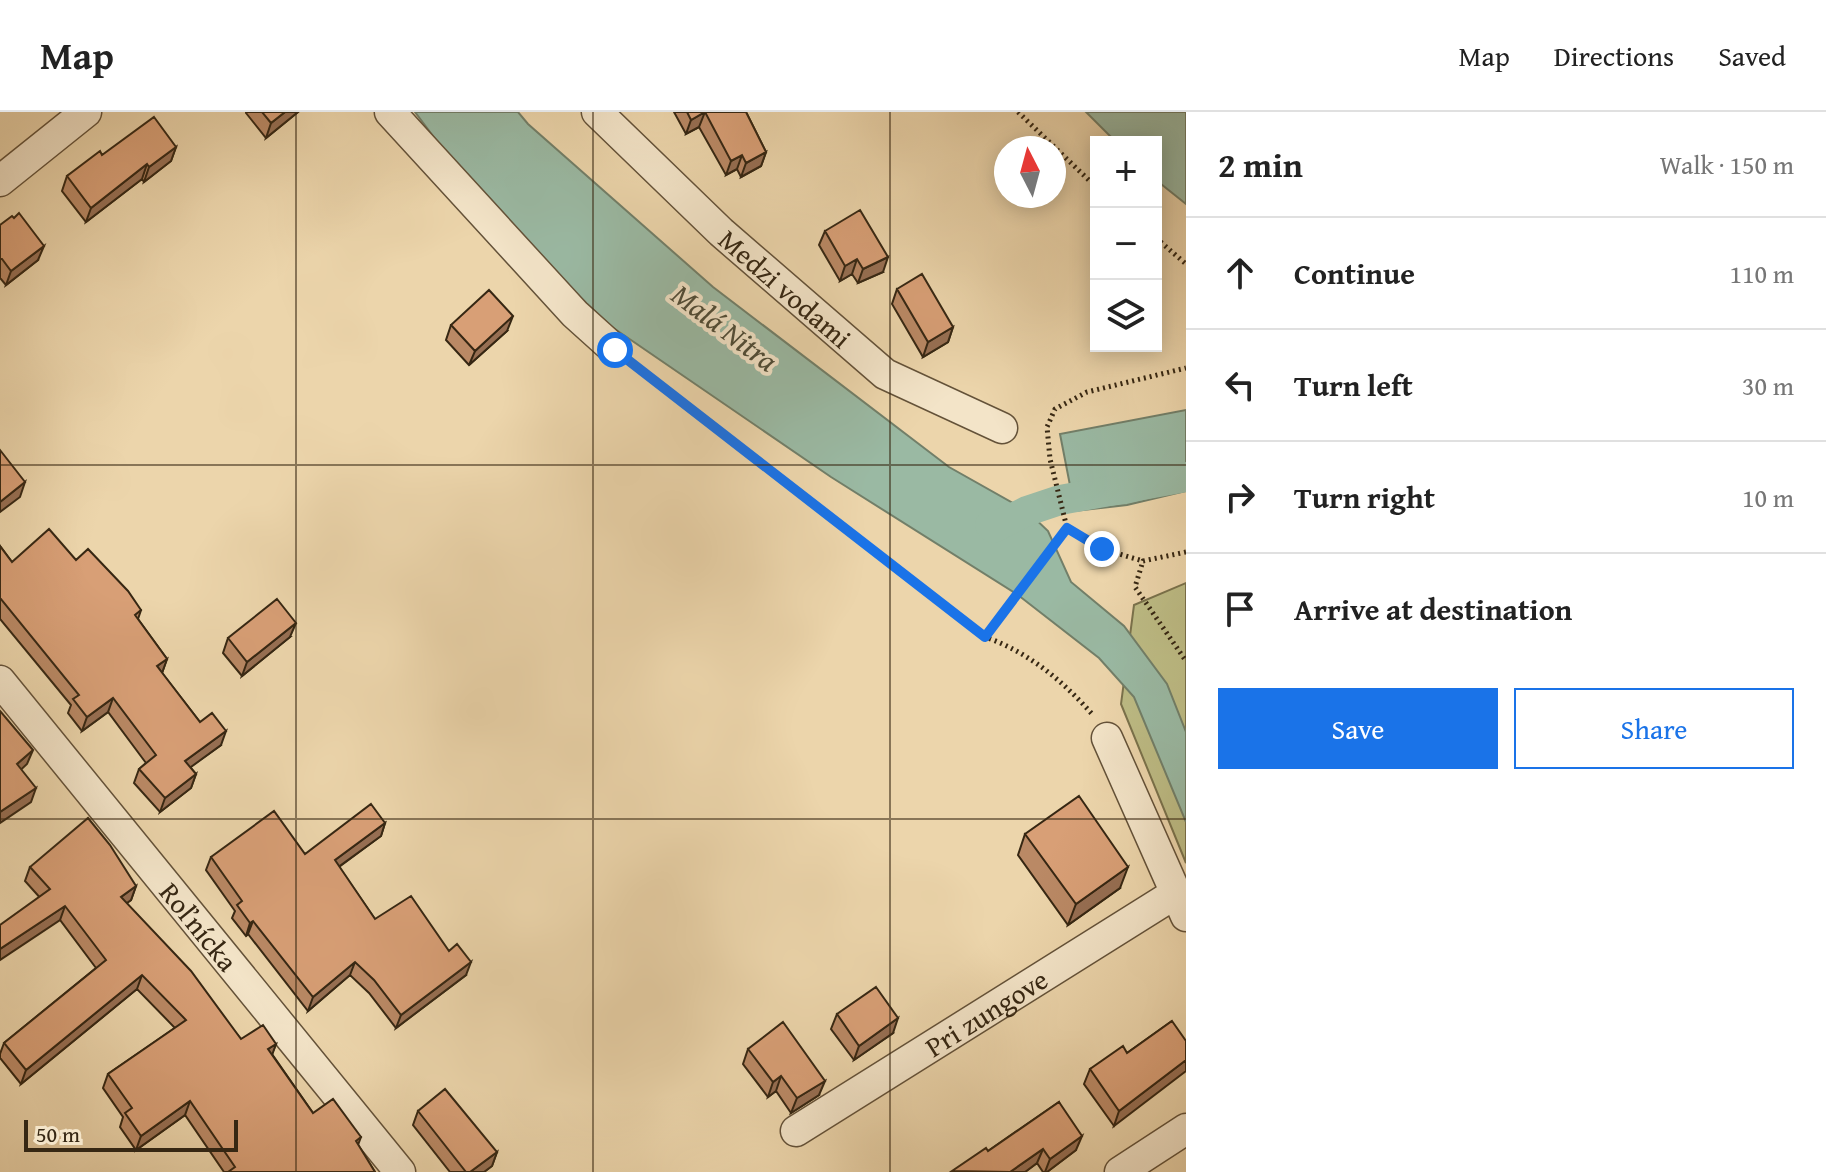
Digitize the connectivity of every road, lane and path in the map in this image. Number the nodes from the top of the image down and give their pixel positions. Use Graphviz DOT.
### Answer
graph roads {
  1 [pos="85,112"];
  2 [pos="390,112"];
  3 [pos="597,112"];
  4 [pos="1018,112"];
  5 [pos="0,181"];
  6 [pos="1090,181"];
  7 [pos="1162,243"];
  8 [pos="1186,264"];
  9 [pos="615,350"];
  10 [pos="1186,368"];
  11 [pos="1002,428"];
  12 [pos="1067,528"];
  13 [pos="1186,552"];
  14 [pos="1143,561"];
  15 [pos="985,637"];
  16 [pos="1186,661"];
  17 [pos="0,681"];
  18 [pos="1107,738"];
  19 [pos="1181,905"];
  20 [pos="1186,1129"];
  21 [pos="796,1131"];
  22 [pos="400,1172"];
  23 [pos="1120,1172"];
  1 -- 5 [label="street"];
  2 -- 9 [label="street"];
  3 -- 11 [label="street, Medzi vodami"];
  4 -- 6 [label="path"];
  7 -- 8 [label="path"];
  9 -- 15 [label="path"];
  10 -- 12 [label="path"];
  12 -- 14 [label="path"];
  12 -- 15 [label="path"];
  13 -- 14 [label="path"];
  14 -- 16 [label="path"];
  15 -- 18 [label="path"];
  17 -- 22 [label="street, Roľnícka"];
  18 -- 19 [label="street"];
  19 -- 21 [label="street, Pri zungove"];
  20 -- 23 [label="street"];
}
